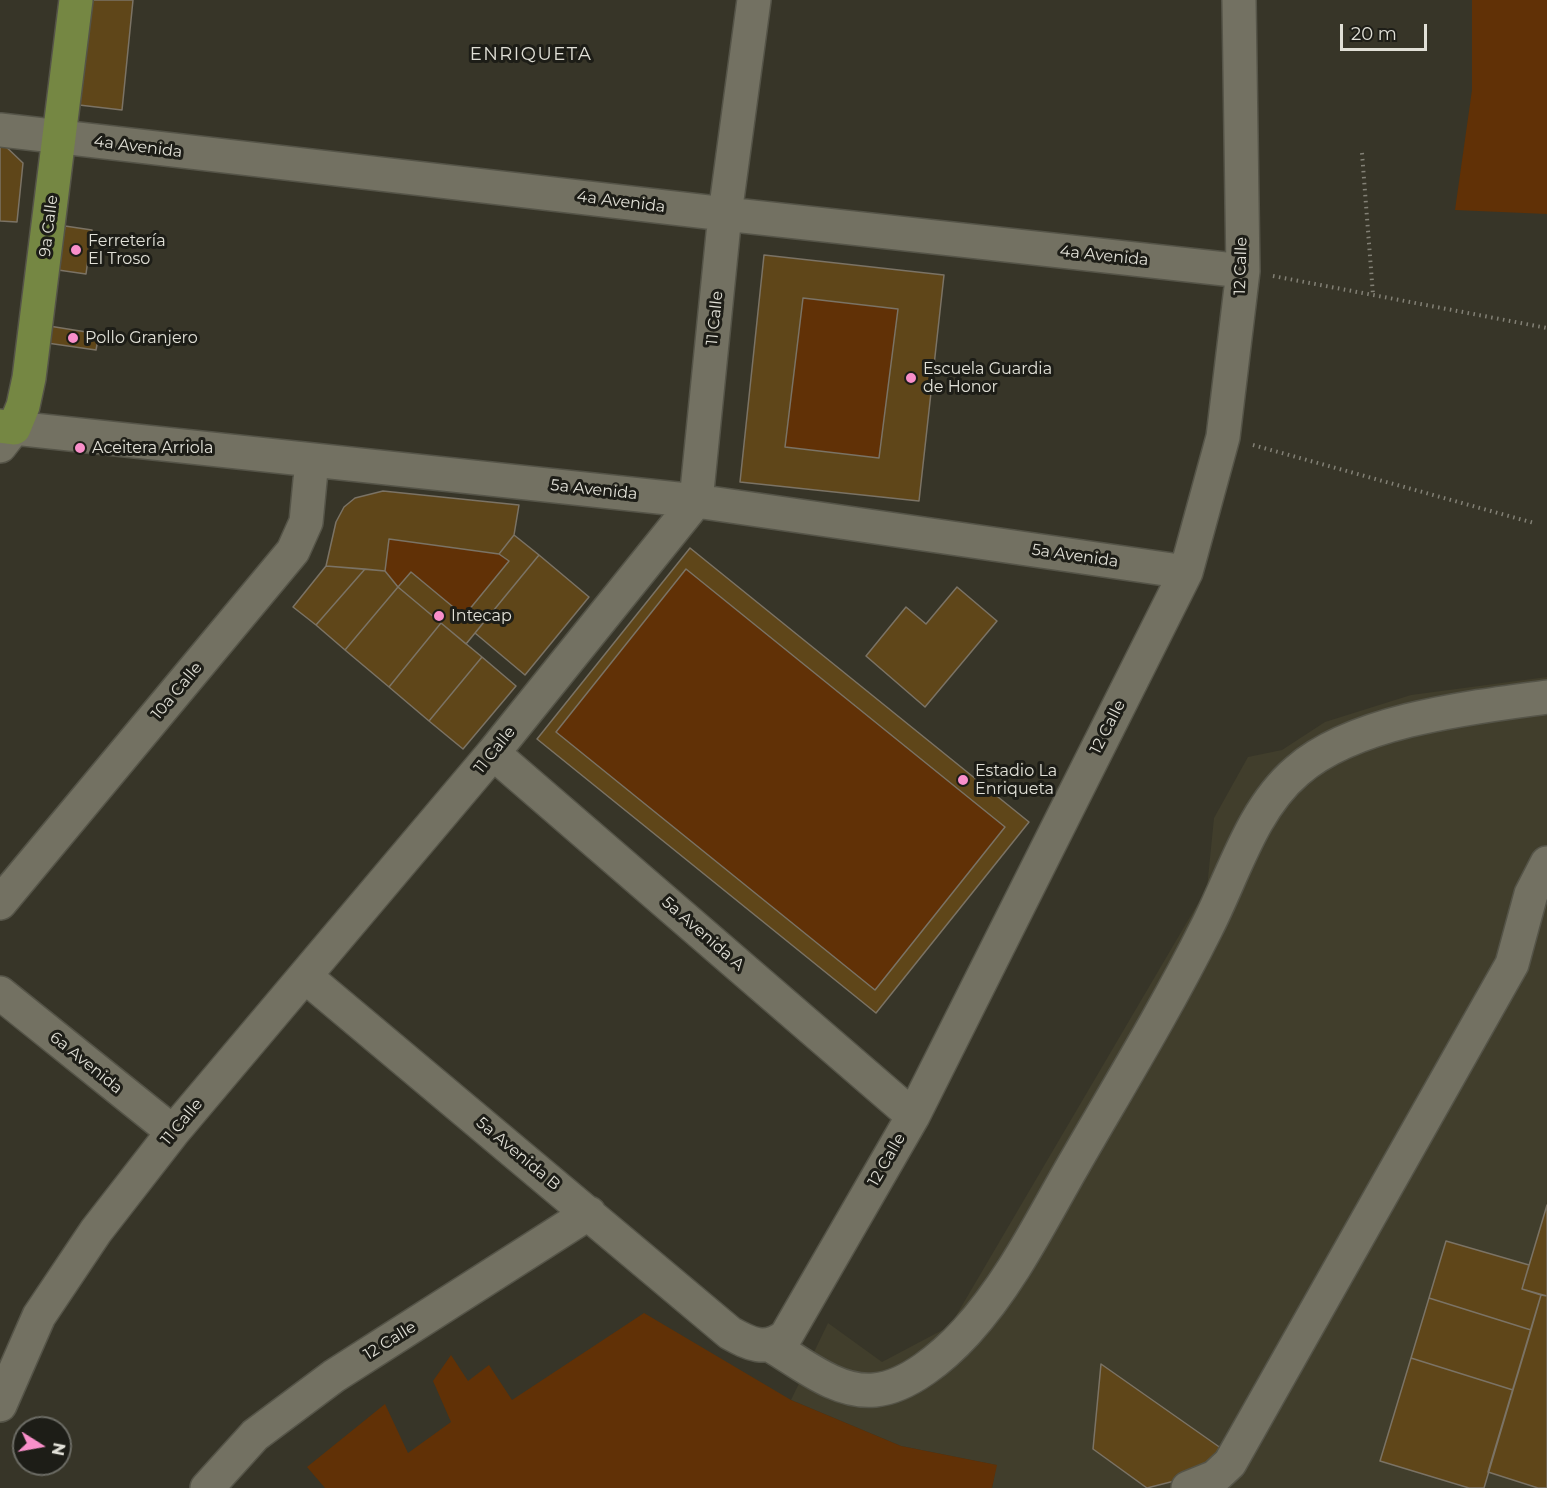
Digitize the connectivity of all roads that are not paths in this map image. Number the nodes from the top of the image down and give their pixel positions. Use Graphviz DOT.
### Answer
graph roads {
  1 [pos="76,0"];
  2 [pos="754,0"];
  3 [pos="1239,0"];
  4 [pos="0,130"];
  5 [pos="60,138"];
  6 [pos="725,214"];
  7 [pos="1243,271"];
  8 [pos="5,433"];
  9 [pos="312,460"];
  10 [pos="696,501"];
  11 [pos="1186,572"];
  12 [pos="1547,697"];
  13 [pos="493,753"];
  14 [pos="1547,862"];
  15 [pos="0,903"];
  16 [pos="306,976"];
  17 [pos="0,993"];
  18 [pos="913,1116"];
  19 [pos="173,1132"];
  20 [pos="589,1213"];
  21 [pos="772,1346"];
  22 [pos="0,1405"];
  23 [pos="207,1488"];
  24 [pos="1188,1488"];
  1 -- 5 [label="main road, 9a Calle"];
  2 -- 6 [label="street, 11 Calle"];
  3 -- 7 [label="street, 12 Calle"];
  4 -- 5 [label="street, 4a Avenida"];
  5 -- 6 [label="street, 4a Avenida"];
  5 -- 8 [label="main road, 9a Calle"];
  6 -- 7 [label="street, 4a Avenida"];
  6 -- 10 [label="street, 11 Calle"];
  7 -- 11 [label="street, 12 Calle"];
  8 -- 9 [label="street, 5a Avenida"];
  9 -- 10 [label="street, 5a Avenida"];
  9 -- 15 [label="street, 10a Calle"];
  10 -- 11 [label="street, 5a Avenida"];
  10 -- 13 [label="street, 11 Calle"];
  11 -- 18 [label="street, 12 Calle"];
  12 -- 21 [label="street"];
  13 -- 16 [label="street, 11 Calle"];
  13 -- 18 [label="street, 5a Avenida A"];
  14 -- 24 [label="street"];
  16 -- 19 [label="street, 11 Calle"];
  16 -- 20 [label="street, 5a Avenida B"];
  17 -- 19 [label="street, 6a Avenida"];
  18 -- 21 [label="street, 12 Calle"];
  19 -- 22 [label="street, 11 Calle"];
  20 -- 21 [label="street, 5a Avenida B"];
  20 -- 23 [label="street, 12 Calle"];
}
